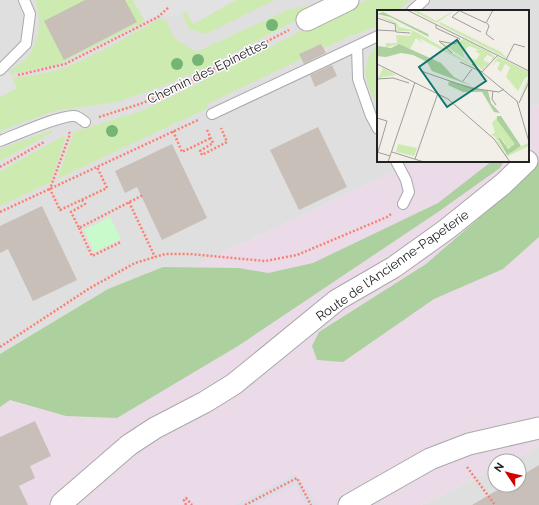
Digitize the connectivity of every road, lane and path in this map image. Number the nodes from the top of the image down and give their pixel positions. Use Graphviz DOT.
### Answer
graph roads {
  1 [pos="24,0"];
  2 [pos="348,0"];
  3 [pos="424,0"];
  4 [pos="169,7"];
  5 [pos="413,10"];
  6 [pos="307,20"];
  7 [pos="377,36"];
  8 [pos="357,46"];
  9 [pos="0,70"];
  10 [pos="14,76"];
  11 [pos="213,113"];
  12 [pos="202,118"];
  13 [pos="85,122"];
  14 [pos="205,125"];
  15 [pos="377,127"];
  16 [pos="173,131"];
  17 [pos="70,134"];
  18 [pos="211,138"];
  19 [pos="0,141"];
  20 [pos="48,141"];
  21 [pos="539,148"];
  22 [pos="529,158"];
  23 [pos="397,162"];
  24 [pos="525,162"];
  25 [pos="0,166"];
  26 [pos="97,167"];
  27 [pos="50,189"];
  28 [pos="143,195"];
  29 [pos="82,200"];
  30 [pos="129,202"];
  31 [pos="403,204"];
  32 [pos="0,212"];
  33 [pos="79,228"];
  34 [pos="121,242"];
  35 [pos="155,257"];
  36 [pos="0,347"];
  37 [pos="539,428"];
  38 [pos="459,448"];
  39 [pos="358,503"];
  40 [pos="61,505"];
  41 [pos="186,505"];
  42 [pos="192,505"];
  43 [pos="245,505"];
  44 [pos="311,505"];
  45 [pos="495,505"];
  1 -- 9 [label="lane"];
  2 -- 6 [label="street"];
  3 -- 5 [label="lane"];
  4 -- 10 [label="path"];
  6 -- 13 [label="path, Chemin des Epinettes"];
  7 -- 8 [label="lane"];
  8 -- 11 [label="lane"];
  8 -- 15 [label="lane"];
  11 -- 18 [label="path"];
  12 -- 16 [label="path"];
  13 -- 19 [label="lane"];
  14 -- 18 [label="path"];
  16 -- 18 [label="path"];
  16 -- 26 [label="path"];
  17 -- 27 [label="path"];
  20 -- 25 [label="path"];
  21 -- 22 [label="street, Route de l'Ancienne-Papeterie"];
  23 -- 31 [label="lane"];
  24 -- 40 [label="street, Route de l'Ancienne-Papeterie"];
  26 -- 27 [label="path"];
  26 -- 29 [label="path"];
  27 -- 29 [label="path"];
  27 -- 32 [label="path"];
  28 -- 30 [label="path"];
  29 -- 33 [label="path"];
  30 -- 33 [label="path"];
  30 -- 35 [label="path"];
  31 -- 35 [label="path"];
  33 -- 34 [label="path"];
  35 -- 36 [label="path"];
  37 -- 38 [label="street"];
  38 -- 39 [label="street"];
  38 -- 45 [label="path"];
  41 -- 42 [label="path"];
  43 -- 44 [label="path"];
}
